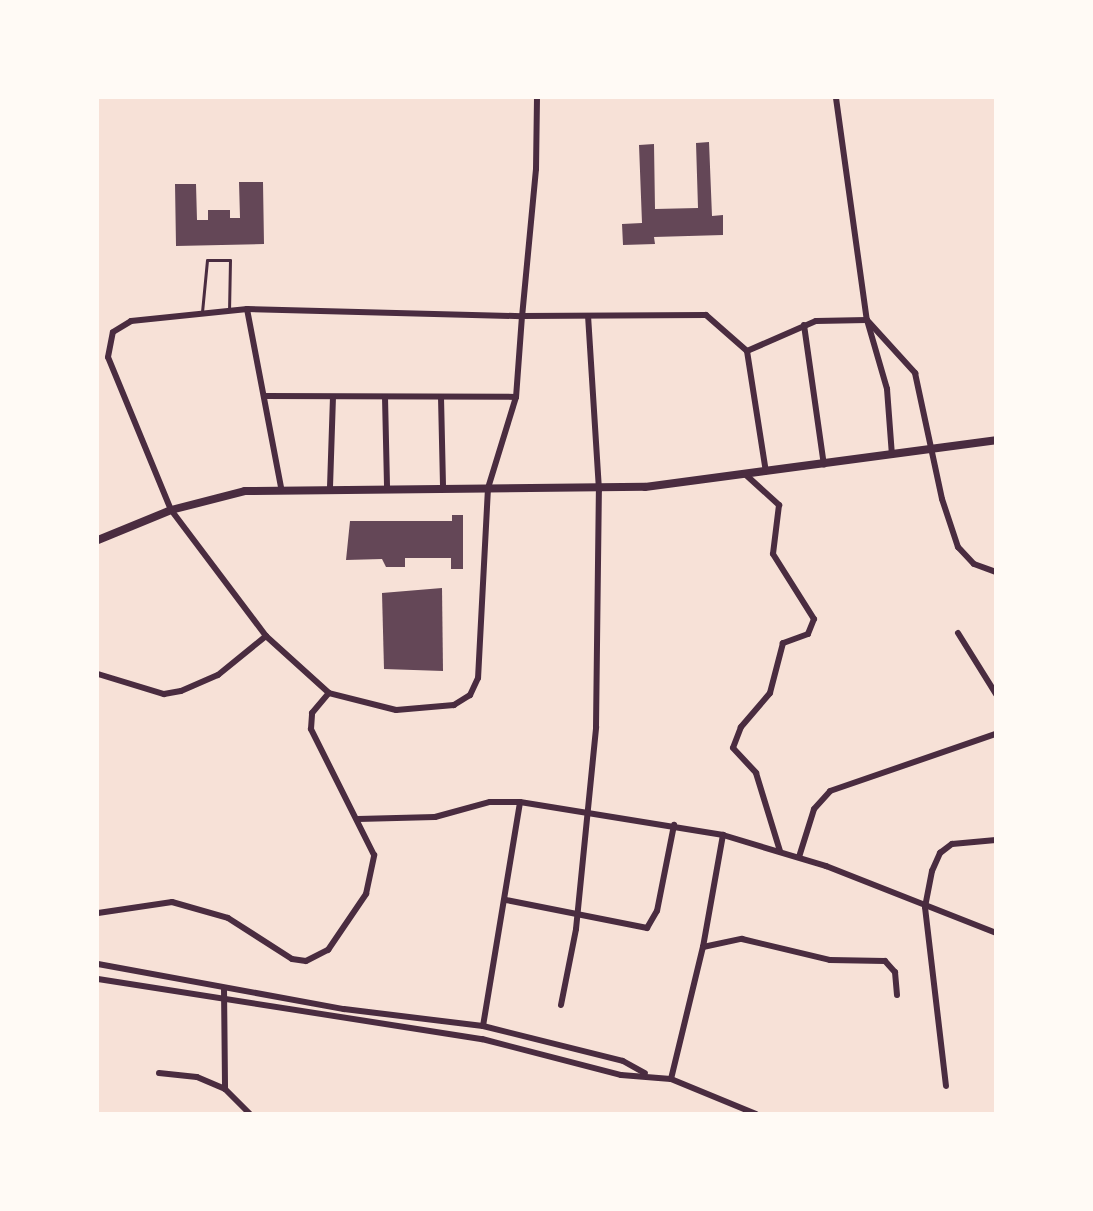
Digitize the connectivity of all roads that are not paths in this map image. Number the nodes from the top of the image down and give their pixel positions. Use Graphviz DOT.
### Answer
graph roads {
  1 [pos="537,98"];
  2 [pos="836,98"];
  3 [pos="247,309"];
  4 [pos="229,310"];
  5 [pos="202,312"];
  6 [pos="522,316"];
  7 [pos="588,317"];
  8 [pos="867,320"];
  9 [pos="804,325"];
  10 [pos="747,351"];
  11 [pos="264,396"];
  12 [pos="333,396"];
  13 [pos="385,397"];
  14 [pos="441,397"];
  15 [pos="516,397"];
  16 [pos="996,440"];
  17 [pos="933,450"];
  18 [pos="892,456"];
  19 [pos="824,465"];
  20 [pos="766,472"];
  21 [pos="746,475"];
  22 [pos="330,487"];
  23 [pos="387,487"];
  24 [pos="442,487"];
  25 [pos="281,488"];
  26 [pos="488,488"];
  27 [pos="599,489"];
  28 [pos="171,510"];
  29 [pos="98,540"];
  30 [pos="996,572"];
  31 [pos="958,633"];
  32 [pos="266,636"];
  33 [pos="98,674"];
  34 [pos="328,693"];
  35 [pos="996,694"];
  36 [pos="996,734"];
  37 [pos="520,802"];
  38 [pos="590,812"];
  39 [pos="358,819"];
  40 [pos="674,825"];
  41 [pos="723,835"];
  42 [pos="996,840"];
  43 [pos="780,851"];
  44 [pos="799,857"];
  45 [pos="506,900"];
  46 [pos="925,907"];
  47 [pos="98,913"];
  48 [pos="578,913"];
  49 [pos="996,933"];
  50 [pos="703,947"];
  51 [pos="98,964"];
  52 [pos="98,979"];
  53 [pos="224,988"];
  54 [pos="897,995"];
  55 [pos="222,1002"];
  56 [pos="561,1005"];
  57 [pos="344,1009"];
  58 [pos="343,1019"];
  59 [pos="483,1026"];
  60 [pos="159,1073"];
  61 [pos="646,1074"];
  62 [pos="671,1079"];
  63 [pos="946,1086"];
  64 [pos="225,1089"];
  65 [pos="250,1113"];
  66 [pos="756,1113"];
  1 -- 6 [label="street"];
  2 -- 8 [label="street"];
  3 -- 4 [label="street"];
  3 -- 6 [label="street"];
  3 -- 11 [label="street"];
  4 -- 5 [label="street"];
  4 -- 5 [label="lane"];
  5 -- 28 [label="street"];
  6 -- 7 [label="street"];
  6 -- 15 [label="street"];
  7 -- 10 [label="street"];
  7 -- 27 [label="street"];
  8 -- 9 [label="street"];
  8 -- 17 [label="street"];
  8 -- 18 [label="street"];
  9 -- 10 [label="street"];
  9 -- 19 [label="street"];
  10 -- 20 [label="street"];
  11 -- 12 [label="street"];
  11 -- 25 [label="street"];
  12 -- 13 [label="street"];
  12 -- 22 [label="street"];
  13 -- 14 [label="street"];
  13 -- 23 [label="street"];
  14 -- 15 [label="street"];
  14 -- 24 [label="street"];
  15 -- 26 [label="street"];
  16 -- 17 [label="main road"];
  17 -- 18 [label="main road"];
  17 -- 30 [label="street"];
  18 -- 19 [label="main road"];
  19 -- 20 [label="main road"];
  20 -- 21 [label="main road"];
  21 -- 27 [label="main road"];
  21 -- 43 [label="street"];
  22 -- 23 [label="main road"];
  22 -- 25 [label="main road"];
  23 -- 24 [label="main road"];
  24 -- 26 [label="main road"];
  25 -- 28 [label="main road"];
  26 -- 27 [label="main road"];
  26 -- 34 [label="street"];
  27 -- 38 [label="street"];
  28 -- 29 [label="main road"];
  28 -- 32 [label="street"];
  31 -- 35 [label="street"];
  32 -- 33 [label="street"];
  32 -- 34 [label="street"];
  34 -- 39 [label="street"];
  36 -- 44 [label="street"];
  37 -- 38 [label="street"];
  37 -- 39 [label="street"];
  37 -- 45 [label="street"];
  38 -- 40 [label="street"];
  38 -- 48 [label="street"];
  39 -- 47 [label="street"];
  40 -- 41 [label="street"];
  40 -- 48 [label="street"];
  41 -- 43 [label="street"];
  41 -- 50 [label="street"];
  42 -- 46 [label="street"];
  43 -- 44 [label="street"];
  44 -- 46 [label="street"];
  45 -- 48 [label="street"];
  45 -- 59 [label="street"];
  46 -- 49 [label="street"];
  46 -- 63 [label="street"];
  48 -- 56 [label="street"];
  50 -- 54 [label="street"];
  50 -- 62 [label="street"];
  51 -- 53 [label="street"];
  52 -- 55 [label="street"];
  53 -- 55 [label="street"];
  53 -- 57 [label="street"];
  55 -- 58 [label="street"];
  55 -- 64 [label="street"];
  57 -- 58 [label="street"];
  57 -- 59 [label="street"];
  58 -- 61 [label="street"];
  59 -- 61 [label="street"];
  60 -- 64 [label="street"];
  61 -- 62 [label="street"];
  62 -- 66 [label="street"];
  64 -- 65 [label="street"];
}
